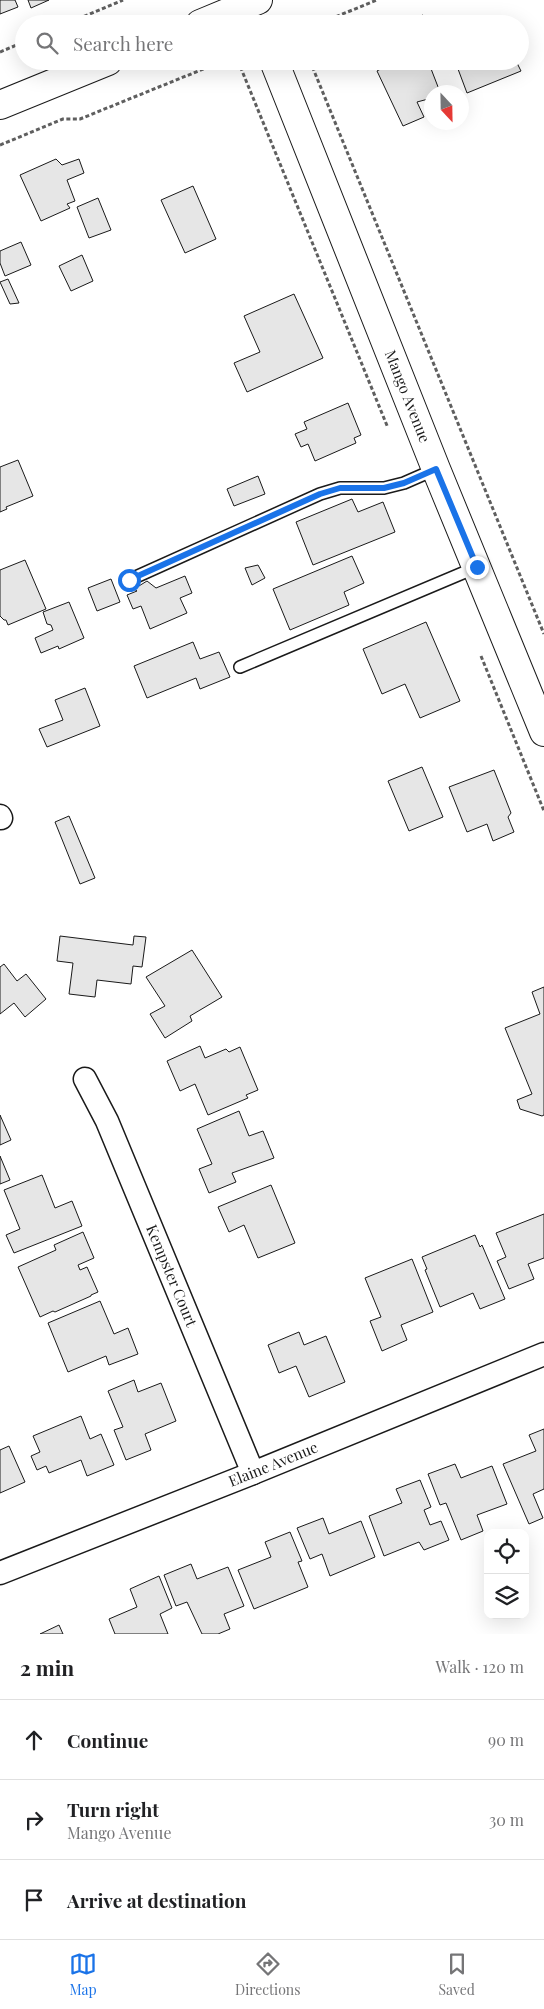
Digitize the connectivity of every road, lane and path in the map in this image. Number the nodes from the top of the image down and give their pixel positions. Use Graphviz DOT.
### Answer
graph roads {
  1 [pos="123,0"];
  2 [pos="377,0"];
  3 [pos="254,7"];
  4 [pos="87,15"];
  5 [pos="229,15"];
  6 [pos="340,15"];
  7 [pos="15,46"];
  8 [pos="0,52"];
  9 [pos="86,70"];
  10 [pos="201,70"];
  11 [pos="242,70"];
  12 [pos="278,70"];
  13 [pos="314,70"];
  14 [pos="0,105"];
  15 [pos="0,145"];
  16 [pos="391,435"];
  17 [pos="436,469"];
  18 [pos="477,567"];
  19 [pos="129,580"];
  20 [pos="544,634"];
  21 [pos="479,650"];
  22 [pos="240,667"];
  23 [pos="544,732"];
  24 [pos="544,810"];
  25 [pos="85,1079"];
  26 [pos="544,1354"];
  27 [pos="253,1473"];
  28 [pos="0,1573"];
  1 -- 4 [label="path"];
  2 -- 6 [label="path"];
  3 -- 5 [label="street"];
  7 -- 8 [label="path"];
  9 -- 14 [label="street"];
  10 -- 15 [label="path"];
  11 -- 16 [label="path"];
  12 -- 17 [label="street, Mango Avenue"];
  13 -- 20 [label="path"];
  17 -- 18 [label="street, Mango Avenue"];
  17 -- 19 [label="lane"];
  18 -- 22 [label="lane"];
  18 -- 23 [label="street, Mango Avenue"];
  21 -- 24 [label="path"];
  25 -- 27 [label="street, Kempster Court"];
  26 -- 27 [label="street, Elaine Avenue"];
  27 -- 28 [label="street, Elaine Avenue"];
}
